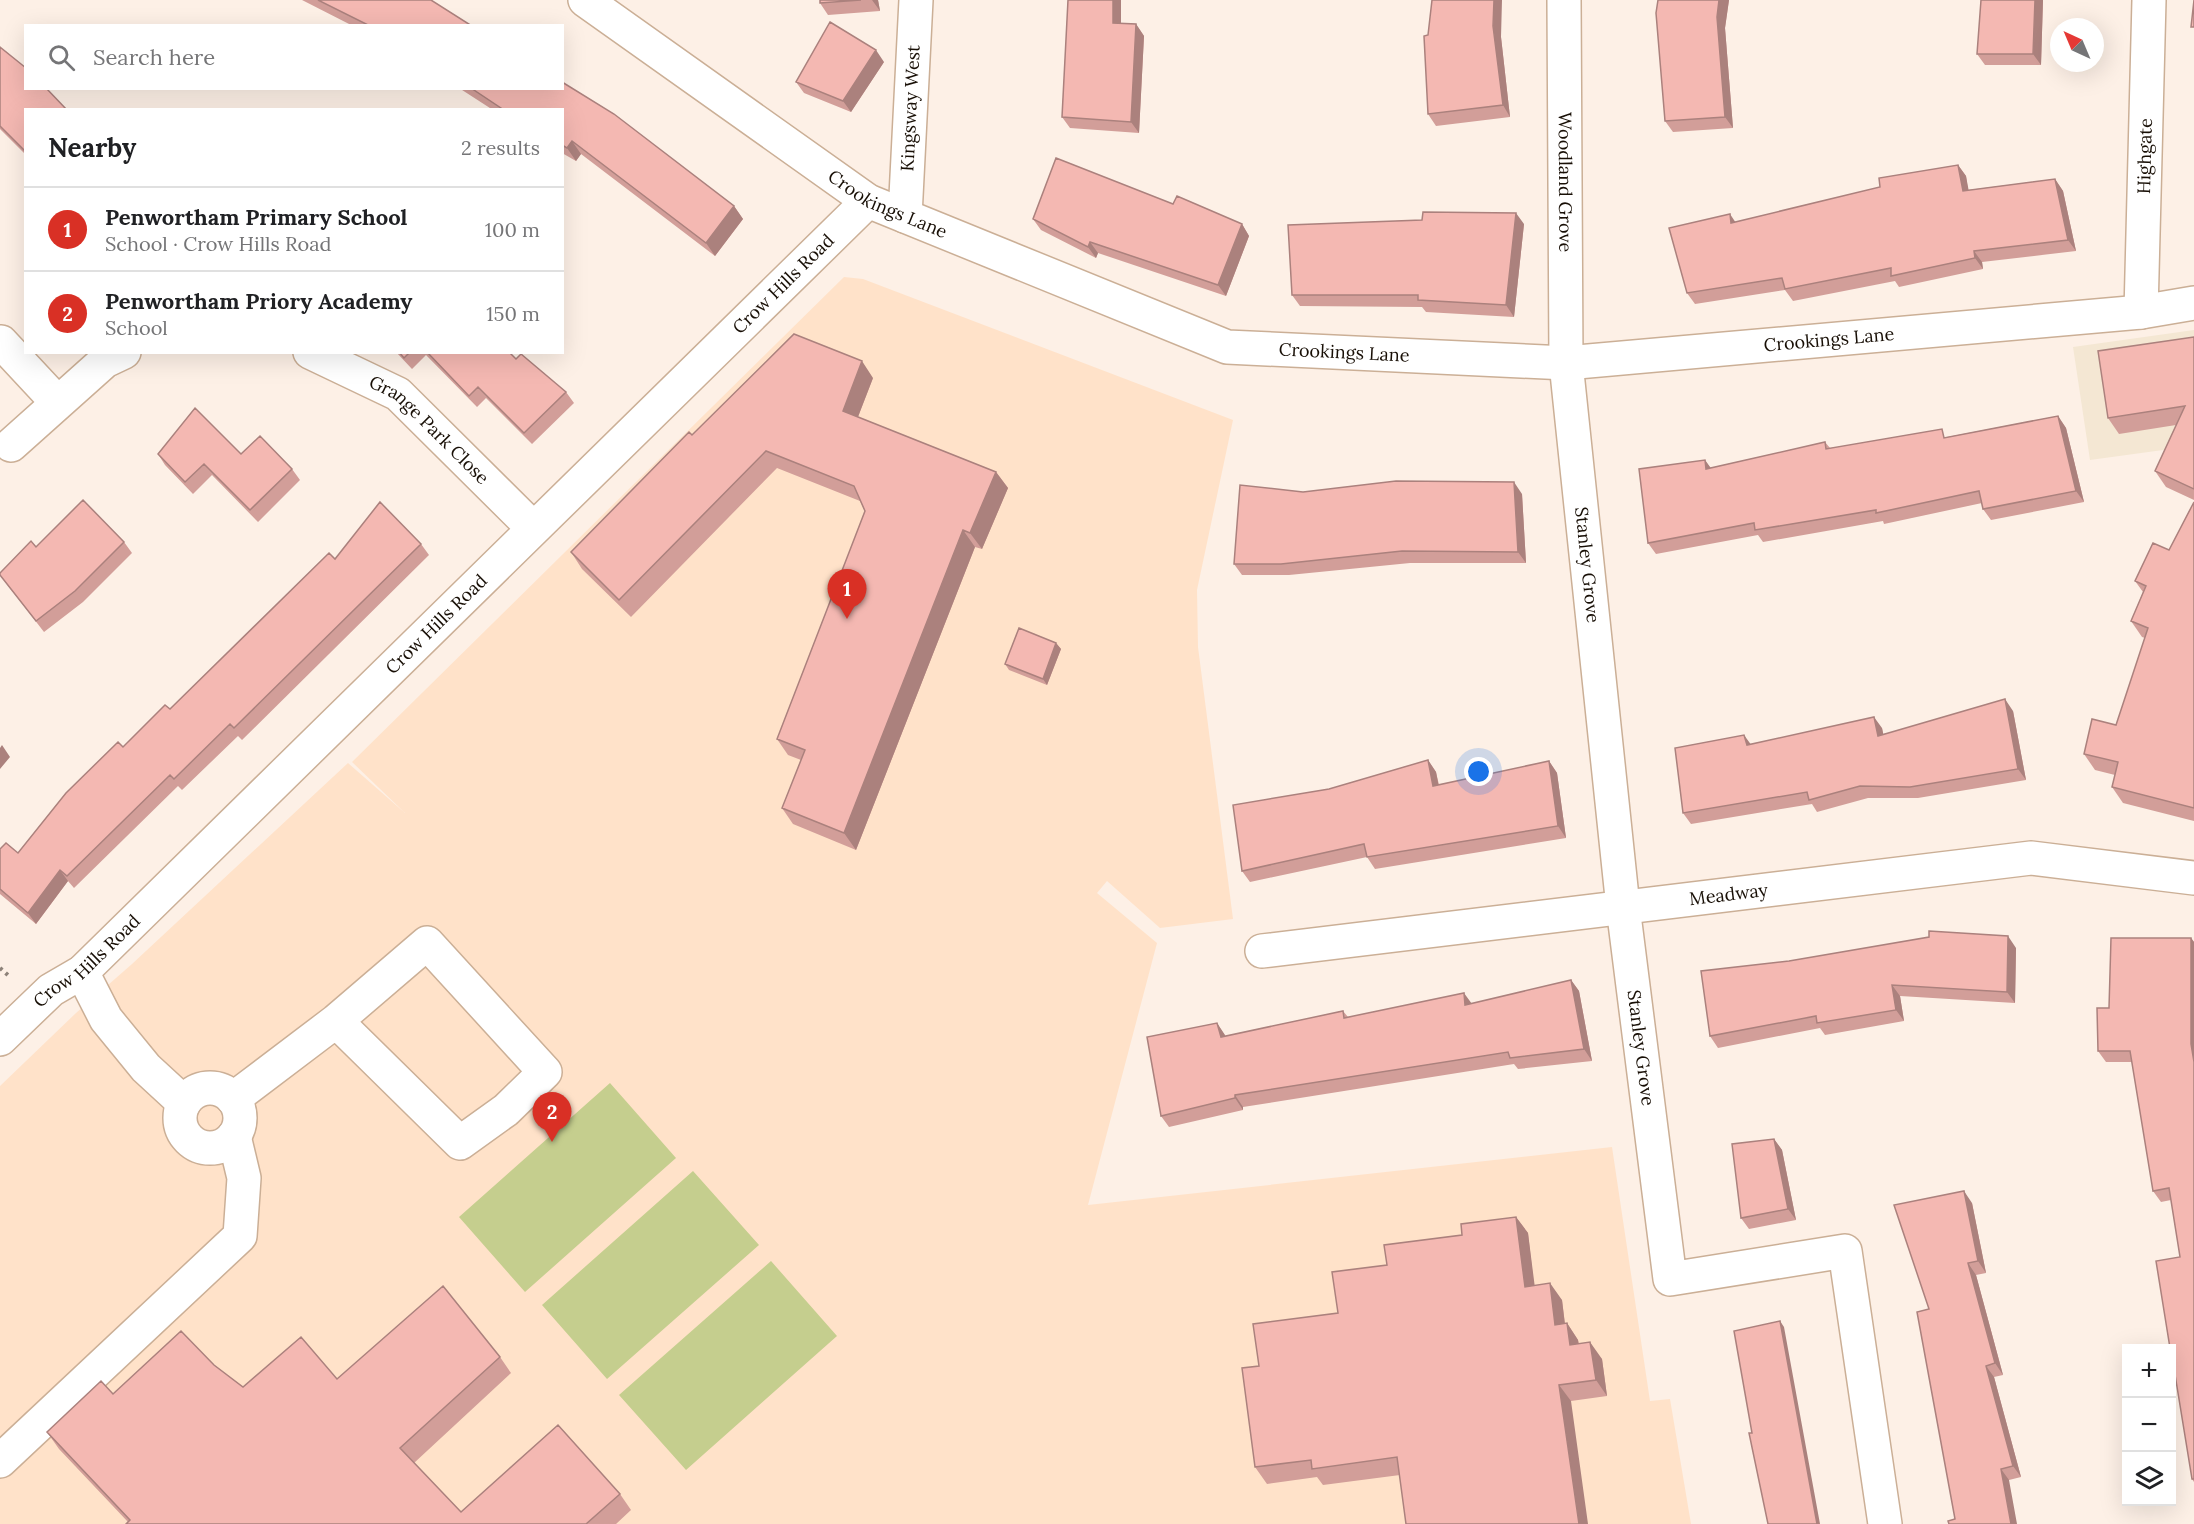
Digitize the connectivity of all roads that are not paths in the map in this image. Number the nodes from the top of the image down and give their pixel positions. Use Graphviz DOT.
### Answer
graph roads {
  1 [pos="585,0"];
  2 [pos="916,0"];
  3 [pos="1564,0"];
  4 [pos="2149,0"];
  5 [pos="868,201"];
  6 [pos="906,216"];
  7 [pos="2194,303"];
  8 [pos="2141,312"];
  9 [pos="1,342"];
  10 [pos="120,354"];
  11 [pos="314,354"];
  12 [pos="1566,363"];
  13 [pos="57,402"];
  14 [pos="11,445"];
  15 [pos="533,528"];
  16 [pos="2194,878"];
  17 [pos="1623,907"];
  18 [pos="1262,951"];
  19 [pos="82,972"];
  20 [pos="336,1021"];
  21 [pos="0,1039"];
  22 [pos="233,1099"];
  23 [pos="184,1103"];
  24 [pos="234,1136"];
  25 [pos="0,1461"];
  26 [pos="1885,1524"];
  1 -- 5 [label="street, Crookings Lane"];
  2 -- 6 [label="street, Kingsway West"];
  3 -- 12 [label="street, Woodland Grove"];
  4 -- 8 [label="street, Highgate"];
  5 -- 6 [label="street, Crookings Lane"];
  5 -- 15 [label="street, Crow Hills Road"];
  6 -- 12 [label="street, Crookings Lane"];
  7 -- 8 [label="street, Crookings Lane"];
  8 -- 12 [label="street, Crookings Lane"];
  9 -- 13 [label="street"];
  10 -- 13 [label="street"];
  11 -- 15 [label="street, Grange Park Close"];
  12 -- 17 [label="street, Stanley Grove"];
  13 -- 14 [label="street"];
  15 -- 19 [label="street, Crow Hills Road"];
  16 -- 17 [label="street, Meadway"];
  17 -- 18 [label="street, Meadway"];
  17 -- 26 [label="street, Stanley Grove"];
  19 -- 21 [label="street, Crow Hills Road"];
  19 -- 23 [label="street"];
  20 -- 20 [label="street"];
  20 -- 22 [label="street"];
  22 -- 23 [label="street"];
  22 -- 24 [label="street"];
  23 -- 24 [label="street"];
  24 -- 25 [label="street"];
}
